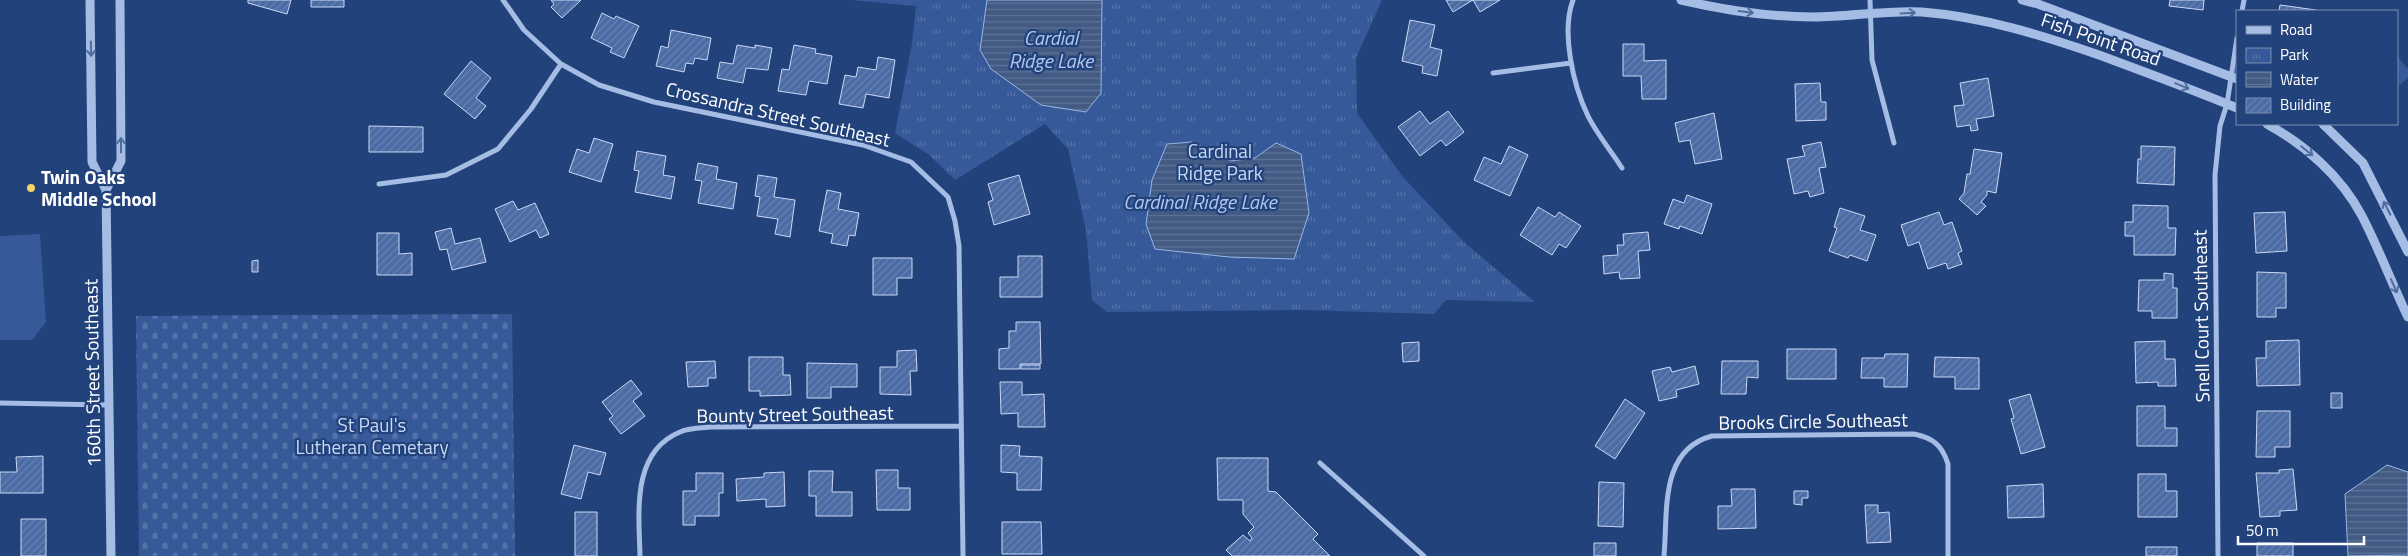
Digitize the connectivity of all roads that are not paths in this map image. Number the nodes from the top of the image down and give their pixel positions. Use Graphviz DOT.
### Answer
graph roads {
  1 [pos="90,0"];
  2 [pos="120,0"];
  3 [pos="503,0"];
  4 [pos="1573,0"];
  5 [pos="1681,0"];
  6 [pos="1870,0"];
  7 [pos="2022,0"];
  8 [pos="1870,15"];
  9 [pos="2236,48"];
  10 [pos="561,64"];
  11 [pos="1571,64"];
  12 [pos="1493,73"];
  13 [pos="2233,78"];
  14 [pos="2227,104"];
  15 [pos="2236,108"];
  16 [pos="2269,125"];
  17 [pos="2324,125"];
  18 [pos="1894,143"];
  19 [pos="1622,168"];
  20 [pos="379,184"];
  21 [pos="106,190"];
  22 [pos="2408,252"];
  23 [pos="2408,317"];
  24 [pos="0,403"];
  25 [pos="108,405"];
  26 [pos="961,426"];
  27 [pos="1320,462"];
  28 [pos="111,556"];
  29 [pos="640,556"];
  30 [pos="962,556"];
  31 [pos="1424,556"];
  32 [pos="1664,556"];
  33 [pos="1948,556"];
  34 [pos="2218,556"];
  1 -- 21 [label="street, 160th Street Southeast, one-way"];
  21 -- 2 [label="street, 160th Street Southeast, one-way"];
  3 -- 10 [label="street, Crossandra Street Southeast"];
  4 -- 11 [label="street"];
  5 -- 8 [label="street, Fish Point Road, one-way"];
  6 -- 8 [label="street"];
  7 -- 13 [label="street, Fish Point Road"];
  8 -- 14 [label="street, Fish Point Road, one-way"];
  8 -- 18 [label="street"];
  9 -- 13 [label="street, Snell Court Southeast"];
  10 -- 20 [label="street"];
  10 -- 26 [label="street, Crossandra Street Southeast"];
  11 -- 12 [label="street"];
  11 -- 19 [label="street"];
  13 -- 14 [label="street, Snell Court Southeast"];
  14 -- 15 [label="street, Fish Point Road"];
  14 -- 34 [label="street, Snell Court Southeast"];
  16 -- 23 [label="street, one-way"];
  22 -- 17 [label="street, one-way"];
  21 -- 25 [label="street, 160th Street Southeast"];
  24 -- 25 [label="street"];
  25 -- 28 [label="street, 160th Street Southeast"];
  26 -- 29 [label="street, Bounty Street Southeast"];
  26 -- 30 [label="street, Crossandra Street Southeast"];
  27 -- 31 [label="street"];
  32 -- 33 [label="street, Brooks Circle Southeast"];
}
